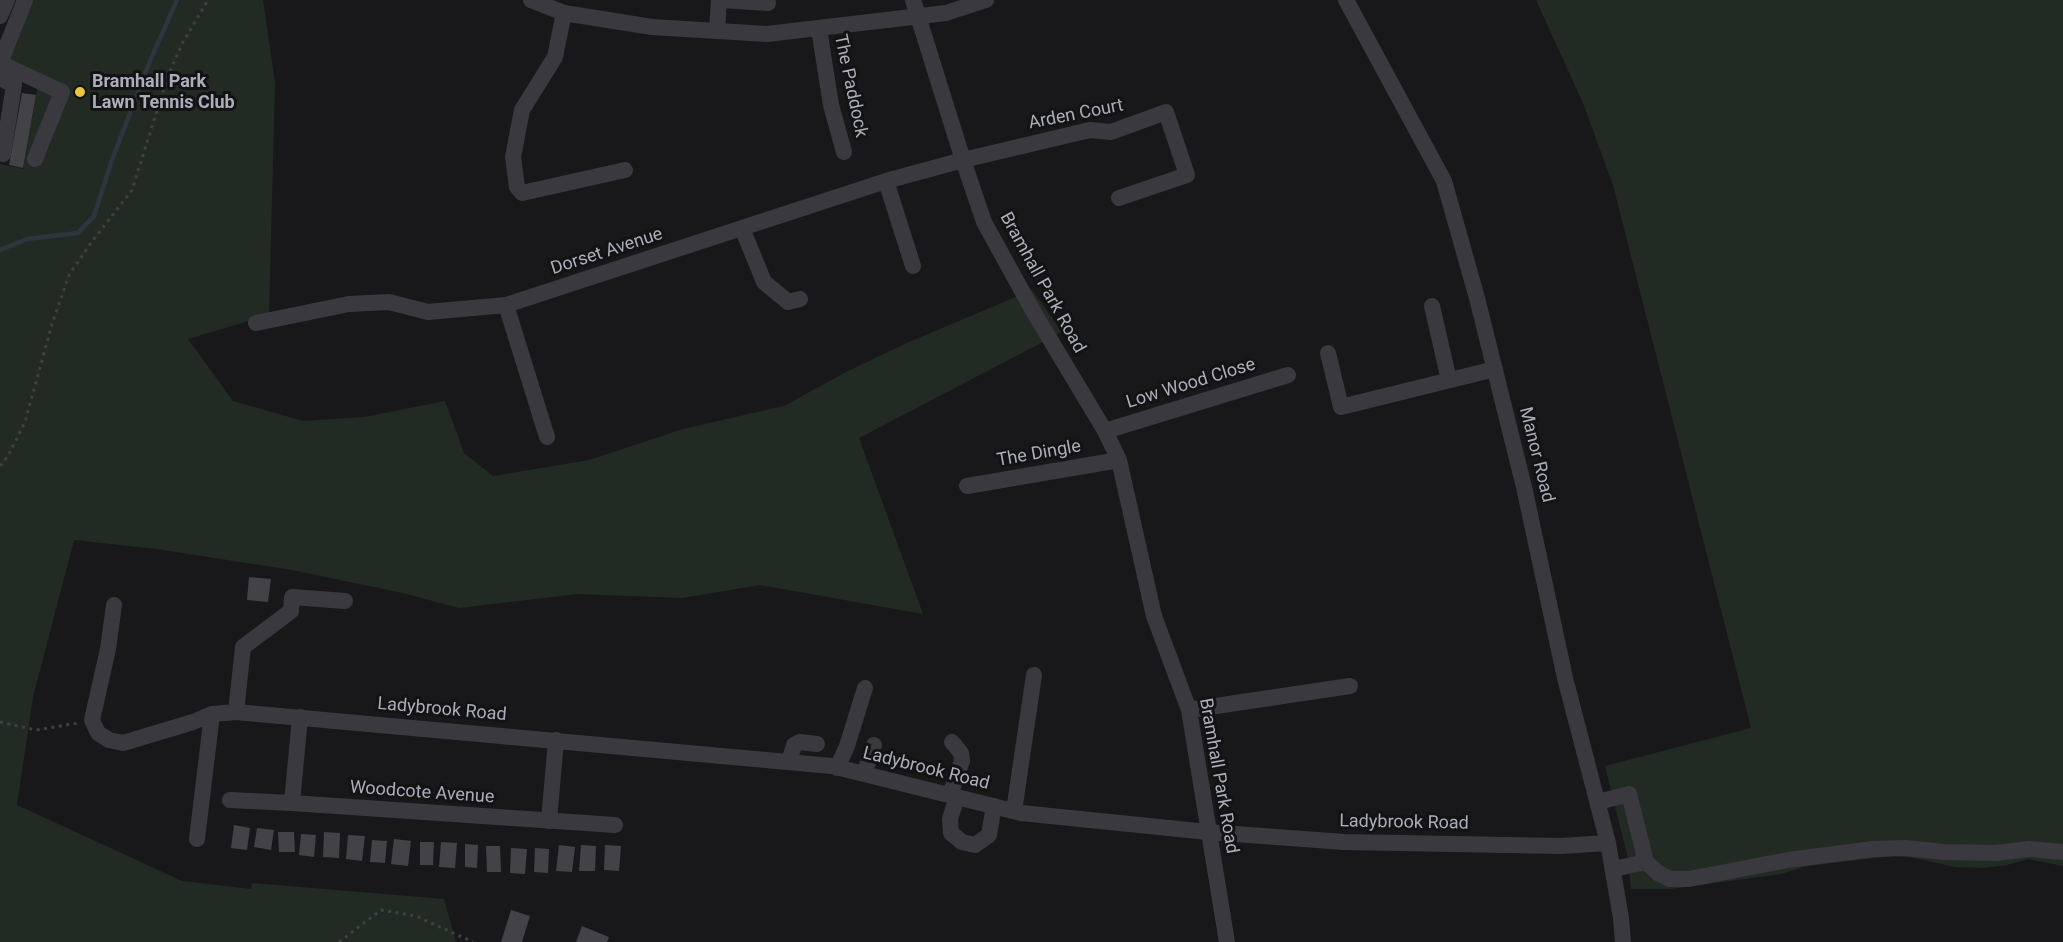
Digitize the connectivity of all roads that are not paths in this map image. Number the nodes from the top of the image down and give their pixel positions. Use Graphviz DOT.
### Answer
graph roads {
  1 [pos="7,0"];
  2 [pos="25,0"];
  3 [pos="531,0"];
  4 [pos="721,0"];
  5 [pos="767,0"];
  6 [pos="913,0"];
  7 [pos="986,0"];
  8 [pos="1346,0"];
  9 [pos="564,13"];
  10 [pos="0,16"];
  11 [pos="917,17"];
  12 [pos="819,28"];
  13 [pos="717,31"];
  14 [pos="0,63"];
  15 [pos="0,78"];
  16 [pos="844,152"];
  17 [pos="3,154"];
  18 [pos="35,159"];
  19 [pos="963,160"];
  20 [pos="625,170"];
  21 [pos="886,181"];
  22 [pos="1119,198"];
  23 [pos="742,228"];
  24 [pos="913,266"];
  25 [pos="800,299"];
  26 [pos="506,305"];
  27 [pos="1432,306"];
  28 [pos="256,323"];
  29 [pos="1328,353"];
  30 [pos="1495,369"];
  31 [pos="1288,375"];
  32 [pos="1449,380"];
  33 [pos="1105,431"];
  34 [pos="547,437"];
  35 [pos="1119,460"];
  36 [pos="967,486"];
  37 [pos="345,601"];
  38 [pos="114,605"];
  39 [pos="1034,675"];
  40 [pos="1350,686"];
  41 [pos="865,687"];
  42 [pos="1189,710"];
  43 [pos="236,712"];
  44 [pos="212,714"];
  45 [pos="300,717"];
  46 [pos="556,740"];
  47 [pos="952,742"];
  48 [pos="817,744"];
  49 [pos="874,745"];
  50 [pos="789,762"];
  51 [pos="837,768"];
  52 [pos="864,774"];
  53 [pos="953,796"];
  54 [pos="230,800"];
  55 [pos="1598,802"];
  56 [pos="292,803"];
  57 [pos="994,806"];
  58 [pos="1014,811"];
  59 [pos="549,821"];
  60 [pos="615,825"];
  61 [pos="1208,832"];
  62 [pos="197,839"];
  63 [pos="1608,843"];
  64 [pos="2063,852"];
  65 [pos="1646,862"];
  66 [pos="1613,869"];
  67 [pos="1227,942"];
  68 [pos="1623,942"];
  1 -- 10 [label="street"];
  2 -- 14 [label="street"];
  3 -- 9 [label="street"];
  4 -- 5 [label="street"];
  4 -- 13 [label="street"];
  6 -- 11 [label="street, Bramhall Park Road"];
  7 -- 11 [label="street"];
  8 -- 30 [label="street, Manor Road"];
  9 -- 13 [label="street"];
  9 -- 20 [label="street"];
  11 -- 12 [label="street"];
  11 -- 19 [label="street, Bramhall Park Road"];
  12 -- 13 [label="street"];
  12 -- 16 [label="street, The Paddock"];
  14 -- 18 [label="street"];
  15 -- 17 [label="street"];
  19 -- 21 [label="street, Dorset Avenue"];
  19 -- 22 [label="street, Arden Court"];
  19 -- 33 [label="street, Bramhall Park Road"];
  21 -- 23 [label="street, Dorset Avenue"];
  21 -- 24 [label="street"];
  23 -- 25 [label="street"];
  23 -- 26 [label="street, Dorset Avenue"];
  26 -- 28 [label="street, Dorset Avenue"];
  26 -- 34 [label="street"];
  27 -- 32 [label="street"];
  29 -- 32 [label="street"];
  30 -- 32 [label="street"];
  30 -- 55 [label="street, Manor Road"];
  31 -- 33 [label="street, Low Wood Close"];
  33 -- 35 [label="street, Bramhall Park Road"];
  35 -- 36 [label="street, The Dingle"];
  35 -- 42 [label="street, Bramhall Park Road"];
  37 -- 43 [label="street"];
  38 -- 44 [label="street, Ladybrook Road"];
  39 -- 58 [label="street"];
  40 -- 42 [label="street"];
  41 -- 51 [label="street"];
  42 -- 61 [label="street, Bramhall Park Road"];
  43 -- 44 [label="street, Ladybrook Road"];
  43 -- 45 [label="street, Ladybrook Road"];
  44 -- 62 [label="street"];
  45 -- 46 [label="street, Ladybrook Road"];
  45 -- 56 [label="street"];
  46 -- 50 [label="street, Ladybrook Road"];
  46 -- 59 [label="street"];
  47 -- 53 [label="street"];
  48 -- 50 [label="street"];
  49 -- 52 [label="street"];
  50 -- 51 [label="street, Ladybrook Road"];
  51 -- 52 [label="street, Ladybrook Road"];
  52 -- 53 [label="street, Ladybrook Road"];
  53 -- 57 [label="street, Ladybrook Road"];
  53 -- 57 [label="street"];
  54 -- 56 [label="street, Woodcote Avenue"];
  55 -- 63 [label="street, Manor Road"];
  55 -- 65 [label="street"];
  56 -- 59 [label="street, Woodcote Avenue"];
  57 -- 58 [label="street, Ladybrook Road"];
  58 -- 61 [label="street, Ladybrook Road"];
  59 -- 60 [label="street, Woodcote Avenue"];
  61 -- 63 [label="street, Ladybrook Road"];
  61 -- 67 [label="street, Bramhall Park Road"];
  63 -- 66 [label="street, Manor Road"];
  64 -- 65 [label="street"];
  65 -- 66 [label="street"];
  66 -- 68 [label="street, Manor Road"];
}
